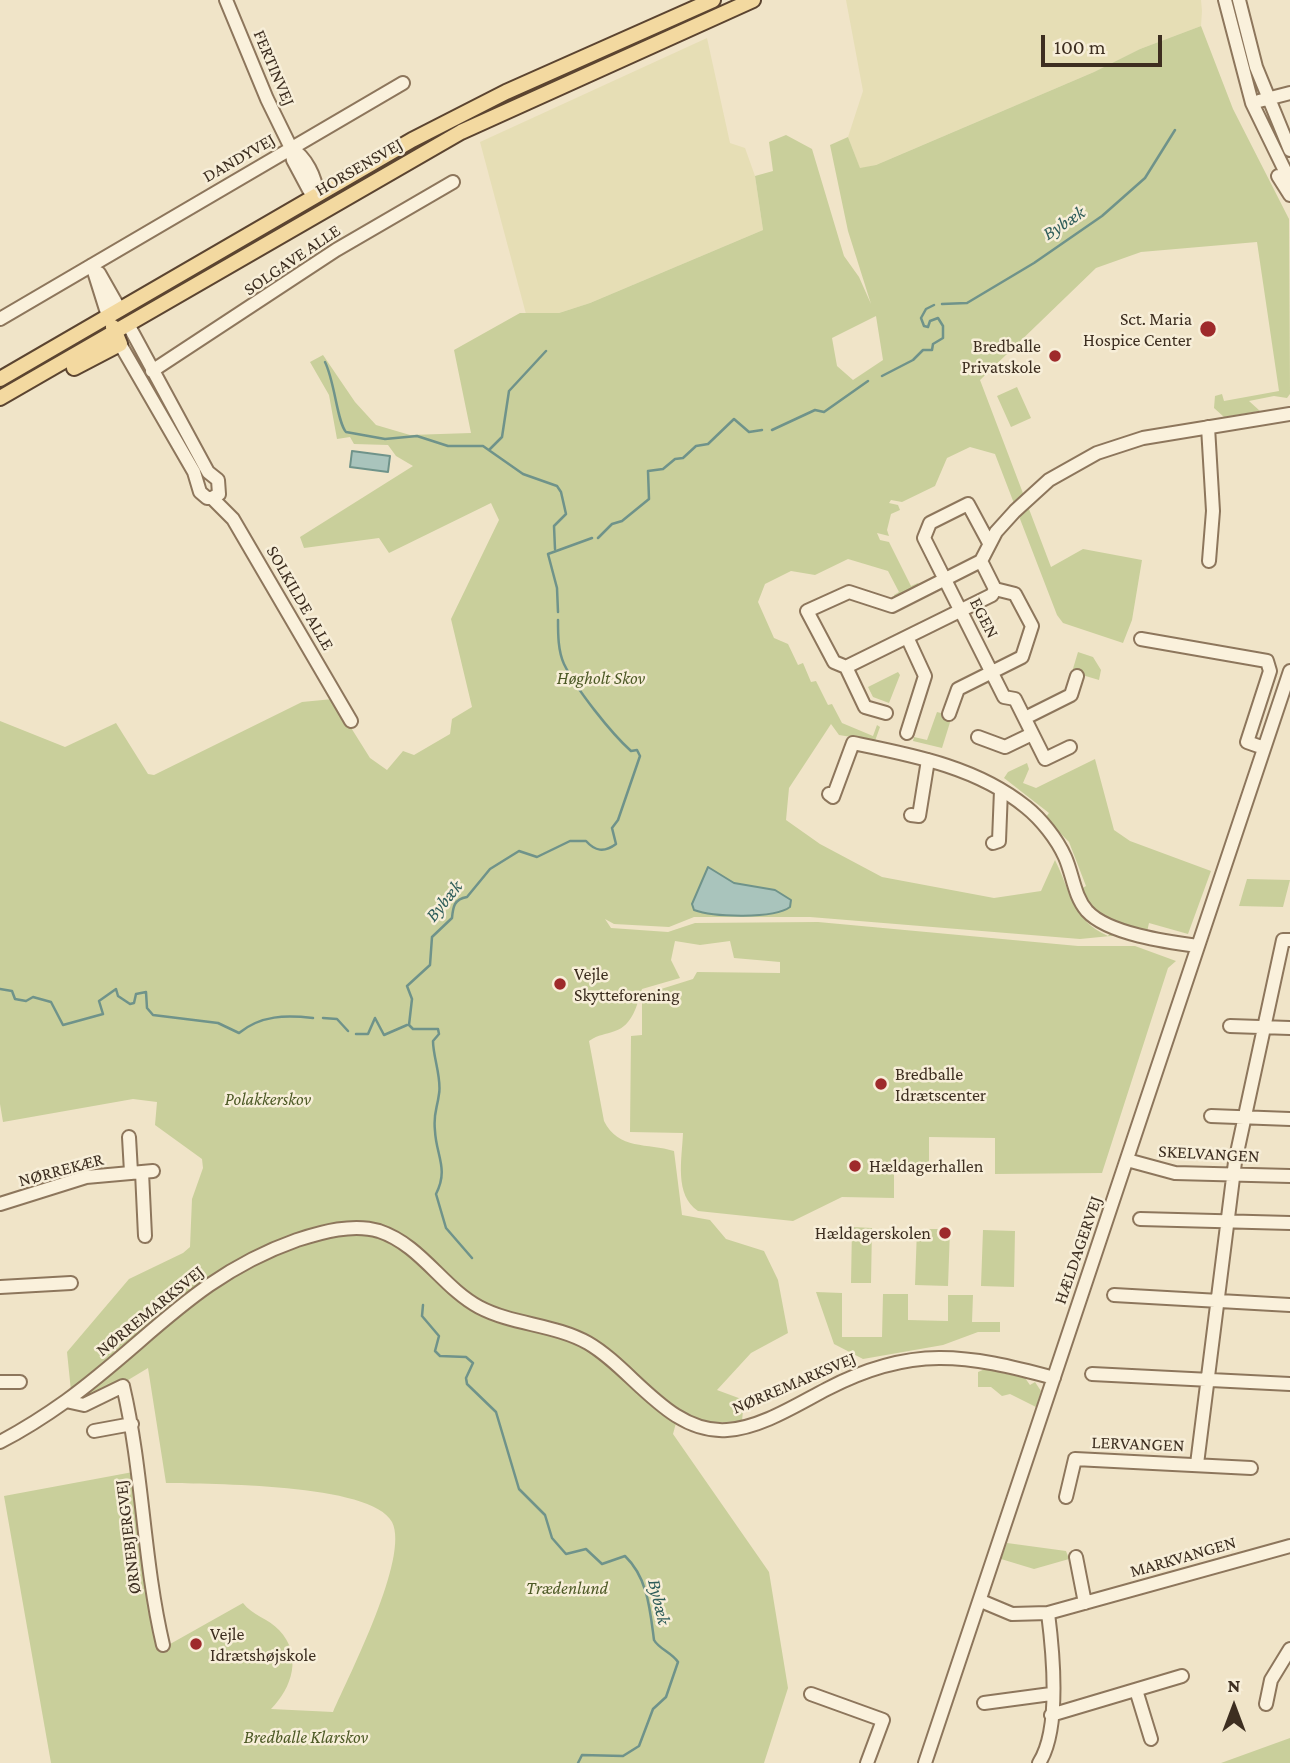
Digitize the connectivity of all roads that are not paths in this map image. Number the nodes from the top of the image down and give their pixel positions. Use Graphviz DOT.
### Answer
graph roads {
  1 [pos="226,0"];
  2 [pos="713,0"];
  3 [pos="753,0"];
  4 [pos="1225,0"];
  5 [pos="1239,0"];
  6 [pos="403,83"];
  7 [pos="1290,93"];
  8 [pos="1267,99"];
  9 [pos="1252,103"];
  10 [pos="292,148"];
  11 [pos="1289,151"];
  12 [pos="1274,152"];
  13 [pos="1290,181"];
  14 [pos="453,182"];
  15 [pos="317,189"];
  16 [pos="1290,195"];
  17 [pos="326,208"];
  18 [pos="92,265"];
  19 [pos="228,265"];
  20 [pos="0,319"];
  21 [pos="118,325"];
  22 [pos="152,371"];
  23 [pos="0,379"];
  24 [pos="4,397"];
  25 [pos="1290,414"];
  26 [pos="1208,427"];
  27 [pos="216,496"];
  28 [pos="989,543"];
  29 [pos="981,561"];
  30 [pos="1209,561"];
  31 [pos="945,579"];
  32 [pos="995,589"];
  33 [pos="961,610"];
  34 [pos="907,637"];
  35 [pos="1141,639"];
  36 [pos="846,667"];
  37 [pos="1290,671"];
  38 [pos="991,672"];
  39 [pos="1077,676"];
  40 [pos="886,713"];
  41 [pos="949,714"];
  42 [pos="1025,718"];
  43 [pos="351,721"];
  44 [pos="907,733"];
  45 [pos="1032,734"];
  46 [pos="978,737"];
  47 [pos="1070,747"];
  48 [pos="1264,748"];
  49 [pos="928,760"];
  50 [pos="1001,790"];
  51 [pos="829,794"];
  52 [pos="911,815"];
  53 [pos="993,843"];
  54 [pos="1290,940"];
  55 [pos="1198,946"];
  56 [pos="1230,1026"];
  57 [pos="1265,1027"];
  58 [pos="1290,1028"];
  59 [pos="1211,1116"];
  60 [pos="1245,1117"];
  61 [pos="1290,1119"];
  62 [pos="129,1138"];
  63 [pos="1127,1160"];
  64 [pos="142,1172"];
  65 [pos="1234,1174"];
  66 [pos="1290,1176"];
  67 [pos="0,1205"];
  68 [pos="1140,1219"];
  69 [pos="1227,1221"];
  70 [pos="1290,1223"];
  71 [pos="145,1236"];
  72 [pos="71,1283"];
  73 [pos="0,1287"];
  74 [pos="1114,1296"];
  75 [pos="1218,1301"];
  76 [pos="1290,1305"];
  77 [pos="1092,1374"];
  78 [pos="1054,1378"];
  79 [pos="1208,1380"];
  80 [pos="0,1382"];
  81 [pos="20,1382"];
  82 [pos="1290,1384"];
  83 [pos="66,1401"];
  84 [pos="132,1424"];
  85 [pos="94,1431"];
  86 [pos="0,1442"];
  87 [pos="1197,1464"];
  88 [pos="1251,1468"];
  89 [pos="1066,1497"];
  90 [pos="1290,1546"];
  91 [pos="1076,1557"];
  92 [pos="981,1601"];
  93 [pos="1085,1603"];
  94 [pos="1048,1613"];
  95 [pos="163,1645"];
  96 [pos="1290,1649"];
  97 [pos="1182,1676"];
  98 [pos="1136,1690"];
  99 [pos="811,1695"];
  100 [pos="1051,1695"];
  101 [pos="984,1703"];
  102 [pos="1266,1704"];
  103 [pos="1051,1715"];
  104 [pos="1151,1739"];
  105 [pos="867,1763"];
  106 [pos="925,1763"];
  107 [pos="1039,1763"];
  1 -- 10 [label="street, FERTINVEJ"];
  2 -- 15 [label="main road, HORSENSVEJ"];
  3 -- 17 [label="main road, HORSENSVEJ"];
  4 -- 9 [label="street"];
  5 -- 8 [label="street"];
  6 -- 10 [label="street, DANDYVEJ"];
  7 -- 8 [label="street"];
  8 -- 9 [label="street"];
  8 -- 11 [label="street"];
  9 -- 12 [label="street"];
  10 -- 15 [label="street, FERTINVEJ"];
  10 -- 18 [label="street, DANDYVEJ"];
  12 -- 13 [label="street"];
  12 -- 16 [label="street"];
  14 -- 22 [label="street, SOLGAVE ALLE"];
  15 -- 17 [label="main road"];
  15 -- 19 [label="main road"];
  15 -- 21 [label="main road, HORSENSVEJ"];
  17 -- 19 [label="main road, HORSENSVEJ"];
  18 -- 20 [label="street, DANDYVEJ"];
  18 -- 21 [label="street"];
  19 -- 21 [label="main road, HORSENSVEJ"];
  21 -- 22 [label="street, SOLKILDE ALLE"];
  21 -- 23 [label="main road, HORSENSVEJ"];
  21 -- 24 [label="main road"];
  21 -- 24 [label="main road"];
  21 -- 27 [label="street, SOLKILDE ALLE"];
  22 -- 27 [label="street, SOLKILDE ALLE"];
  25 -- 26 [label="street"];
  26 -- 28 [label="street"];
  26 -- 30 [label="street"];
  27 -- 43 [label="street, SOLKILDE ALLE"];
  28 -- 29 [label="street"];
  28 -- 31 [label="street, EGEN"];
  29 -- 31 [label="street"];
  29 -- 32 [label="street"];
  31 -- 33 [label="street, EGEN"];
  31 -- 36 [label="street"];
  32 -- 33 [label="street"];
  32 -- 38 [label="street"];
  33 -- 34 [label="street"];
  33 -- 38 [label="street, EGEN"];
  34 -- 36 [label="street"];
  34 -- 44 [label="street"];
  35 -- 48 [label="street"];
  36 -- 40 [label="street"];
  37 -- 48 [label="street, HÆLDAGERVEJ"];
  38 -- 41 [label="street"];
  38 -- 42 [label="street, EGEN"];
  39 -- 42 [label="street"];
  42 -- 45 [label="street, EGEN"];
  45 -- 46 [label="street"];
  45 -- 47 [label="street, EGEN"];
  48 -- 55 [label="street, HÆLDAGERVEJ"];
  49 -- 50 [label="street"];
  49 -- 51 [label="street"];
  49 -- 52 [label="street"];
  50 -- 53 [label="street"];
  50 -- 55 [label="street"];
  54 -- 57 [label="street, LERVANGEN"];
  55 -- 63 [label="street, HÆLDAGERVEJ"];
  56 -- 57 [label="street"];
  57 -- 58 [label="street"];
  57 -- 60 [label="street, LERVANGEN"];
  59 -- 60 [label="street"];
  60 -- 61 [label="street"];
  60 -- 65 [label="street, LERVANGEN"];
  62 -- 64 [label="street, NØRREKÆR"];
  63 -- 65 [label="street, SKELVANGEN"];
  63 -- 78 [label="street, HÆLDAGERVEJ"];
  64 -- 67 [label="street, NØRREKÆR"];
  64 -- 71 [label="street, NØRREKÆR"];
  65 -- 66 [label="street, SKELVANGEN"];
  65 -- 69 [label="street, LERVANGEN"];
  68 -- 69 [label="street"];
  69 -- 70 [label="street"];
  69 -- 75 [label="street, LERVANGEN"];
  72 -- 73 [label="street"];
  74 -- 75 [label="street"];
  75 -- 76 [label="street"];
  75 -- 79 [label="street, LERVANGEN"];
  77 -- 79 [label="street"];
  78 -- 83 [label="street, NØRREMARKSVEJ"];
  78 -- 92 [label="street, HÆLDAGERVEJ"];
  79 -- 82 [label="street"];
  79 -- 87 [label="street, LERVANGEN"];
  80 -- 81 [label="street"];
  83 -- 84 [label="street, ØRNEBJERGVEJ"];
  83 -- 86 [label="street, NØRREMARKSVEJ"];
  84 -- 85 [label="street"];
  84 -- 95 [label="street, ØRNEBJERGVEJ"];
  87 -- 88 [label="street, LERVANGEN"];
  87 -- 89 [label="street, LERVANGEN"];
  90 -- 93 [label="street, MARKVANGEN"];
  91 -- 93 [label="street"];
  92 -- 94 [label="street, MARKVANGEN"];
  92 -- 106 [label="street, HÆLDAGERVEJ"];
  93 -- 94 [label="street, MARKVANGEN"];
  94 -- 100 [label="street"];
  96 -- 102 [label="street"];
  97 -- 98 [label="street"];
  98 -- 103 [label="street"];
  98 -- 104 [label="street"];
  99 -- 105 [label="street"];
  100 -- 101 [label="street"];
  100 -- 103 [label="street"];
  103 -- 107 [label="street"];
}
